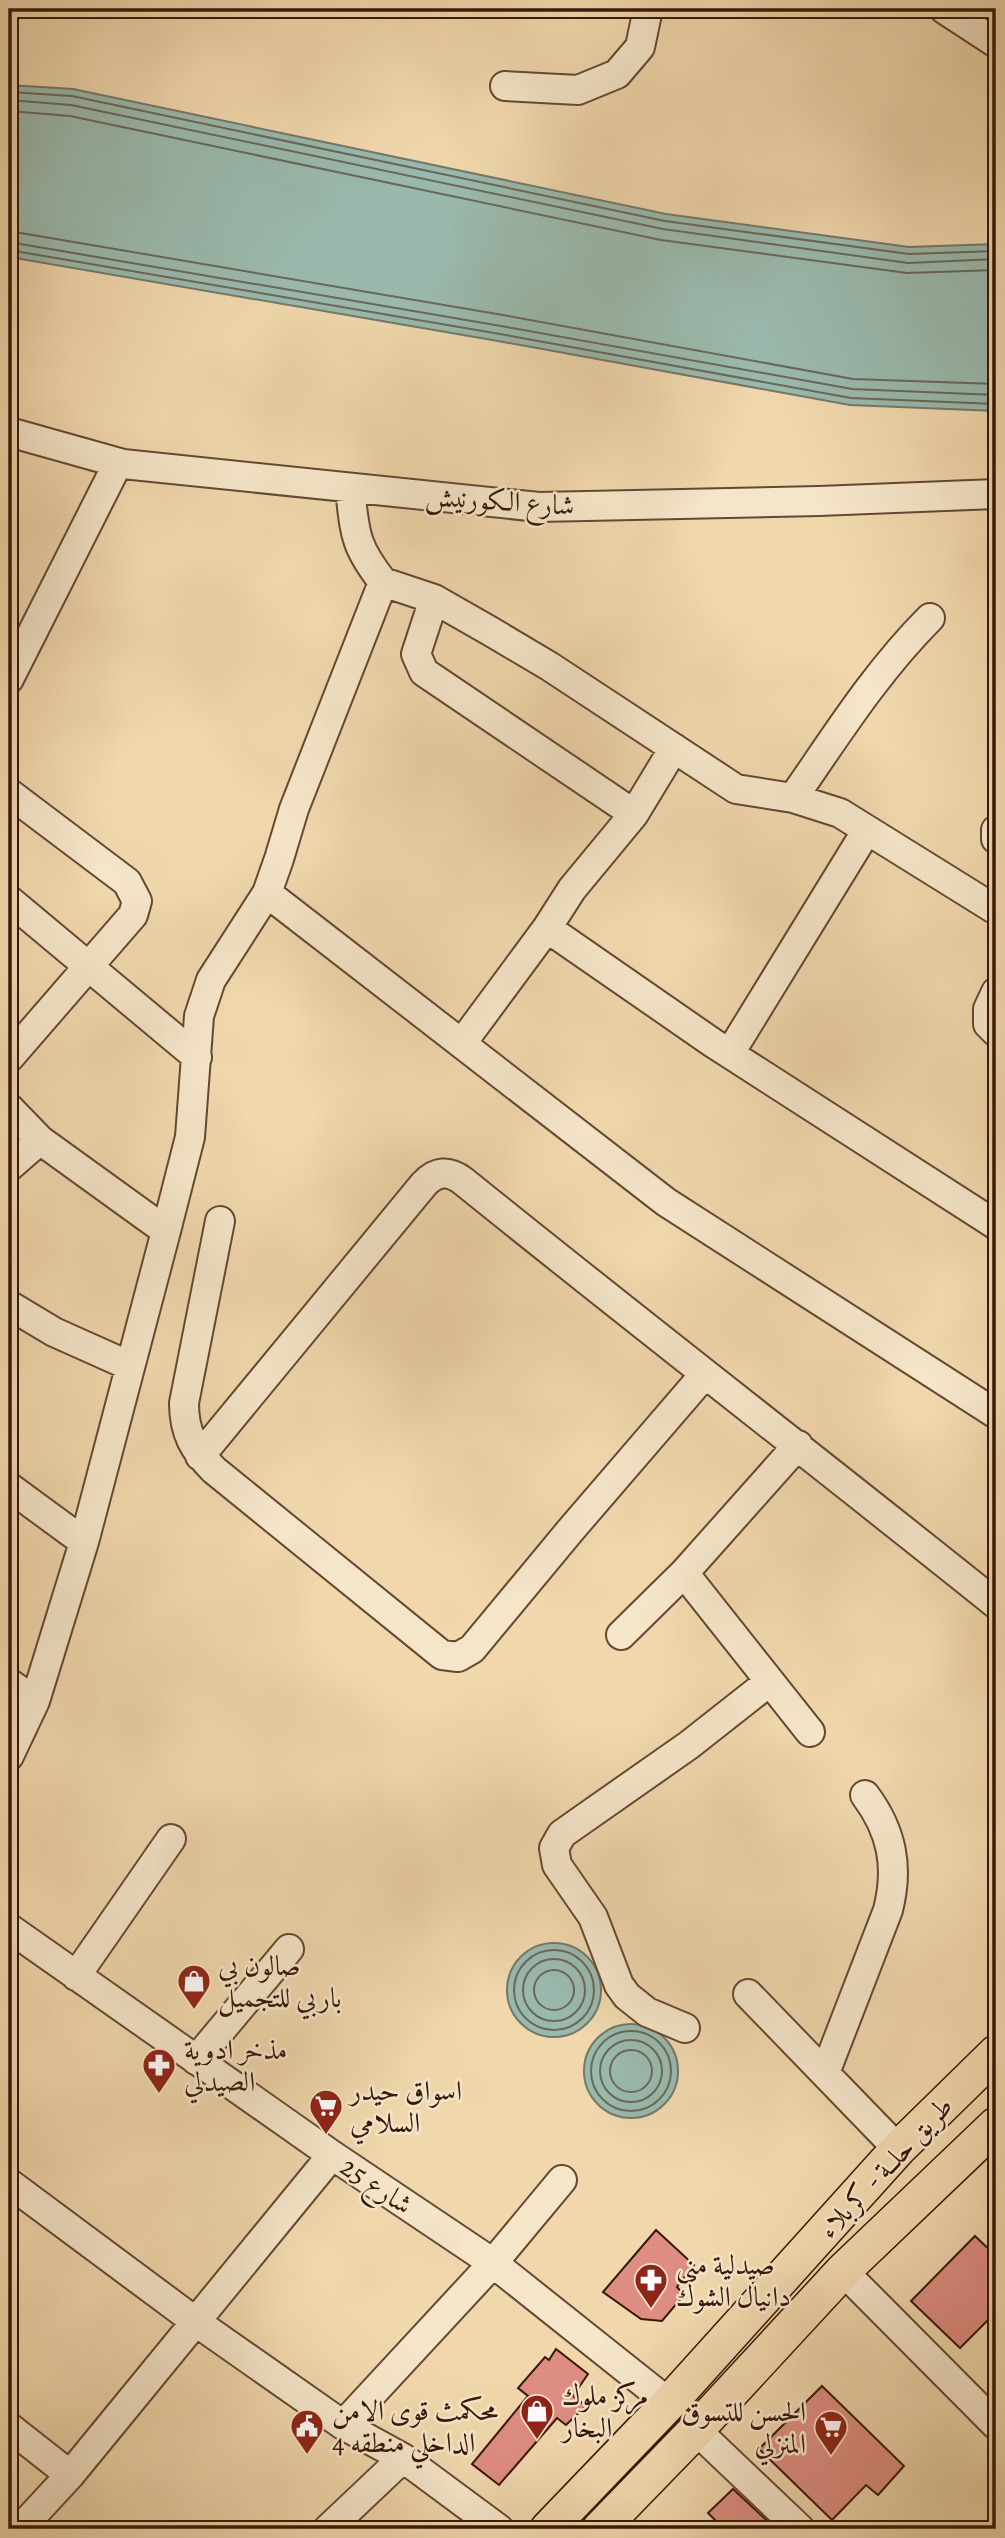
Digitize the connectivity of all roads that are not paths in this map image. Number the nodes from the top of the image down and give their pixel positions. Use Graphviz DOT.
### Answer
graph roads {
  1 [pos="648,9"];
  2 [pos="944,9"];
  3 [pos="996,43"];
  4 [pos="505,86"];
  5 [pos="9,432"];
  6 [pos="118,463"];
  7 [pos="350,489"];
  8 [pos="996,494"];
  9 [pos="383,582"];
  10 [pos="434,599"];
  11 [pos="930,618"];
  12 [pos="9,679"];
  13 [pos="674,748"];
  14 [pos="9,793"];
  15 [pos="793,798"];
  16 [pos="634,814"];
  17 [pos="867,830"];
  18 [pos="996,831"];
  19 [pos="996,839"];
  20 [pos="267,893"];
  21 [pos="9,900"];
  22 [pos="996,908"];
  23 [pos="547,928"];
  24 [pos="89,968"];
  25 [pos="996,992"];
  26 [pos="996,1032"];
  27 [pos="462,1043"];
  28 [pos="730,1053"];
  29 [pos="197,1057"];
  30 [pos="9,1058"];
  31 [pos="9,1108"];
  32 [pos="40,1140"];
  33 [pos="9,1167"];
  34 [pos="220,1221"];
  35 [pos="996,1225"];
  36 [pos="166,1231"];
  37 [pos="9,1306"];
  38 [pos="130,1366"];
  39 [pos="704,1375"];
  40 [pos="993,1403"];
  41 [pos="797,1445"];
  42 [pos="200,1456"];
  43 [pos="9,1487"];
  44 [pos="84,1542"];
  45 [pos="684,1573"];
  46 [pos="996,1604"];
  47 [pos="621,1635"];
  48 [pos="769,1682"];
  49 [pos="9,1683"];
  50 [pos="34,1701"];
  51 [pos="810,1732"];
  52 [pos="9,1756"];
  53 [pos="865,1796"];
  54 [pos="171,1839"];
  55 [pos="9,1928"];
  56 [pos="289,1949"];
  57 [pos="76,1976"];
  58 [pos="748,1994"];
  59 [pos="685,2028"];
  60 [pos="996,2053"];
  61 [pos="196,2060"];
  62 [pos="825,2073"];
  63 [pos="996,2125"];
  64 [pos="898,2149"];
  65 [pos="332,2155"];
  66 [pos="562,2180"];
  67 [pos="9,2183"];
  68 [pos="493,2263"];
  69 [pos="843,2271"];
  70 [pos="196,2322"];
  71 [pos="668,2403"];
  72 [pos="343,2425"];
  73 [pos="996,2425"];
  74 [pos="9,2427"];
  75 [pos="696,2430"];
  76 [pos="402,2458"];
  77 [pos="70,2475"];
  78 [pos="20,2529"];
  79 [pos="328,2529"];
  80 [pos="499,2529"];
  81 [pos="548,2529"];
  82 [pos="600,2529"];
  83 [pos="800,2529"];
  1 -- 4 [label="street"];
  2 -- 3 [label="street"];
  5 -- 6 [label="street, شارع الكورنيش"];
  6 -- 7 [label="street, شارع الكورنيش"];
  6 -- 12 [label="street"];
  7 -- 8 [label="street, شارع الكورنيش"];
  7 -- 9 [label="street"];
  9 -- 10 [label="street"];
  9 -- 20 [label="street"];
  10 -- 13 [label="street"];
  10 -- 16 [label="street"];
  11 -- 15 [label="street"];
  13 -- 15 [label="street"];
  13 -- 16 [label="street"];
  14 -- 24 [label="street"];
  15 -- 17 [label="street"];
  16 -- 23 [label="street"];
  17 -- 22 [label="street"];
  17 -- 28 [label="street"];
  18 -- 19 [label="street"];
  20 -- 27 [label="street"];
  20 -- 29 [label="street"];
  21 -- 24 [label="street"];
  23 -- 27 [label="street"];
  23 -- 28 [label="street"];
  24 -- 29 [label="street"];
  24 -- 30 [label="street"];
  25 -- 26 [label="street"];
  27 -- 40 [label="street"];
  28 -- 35 [label="street"];
  29 -- 36 [label="street"];
  31 -- 32 [label="street"];
  32 -- 33 [label="street"];
  32 -- 36 [label="street"];
  34 -- 42 [label="street"];
  36 -- 38 [label="street"];
  37 -- 38 [label="street"];
  38 -- 44 [label="street"];
  39 -- 41 [label="street"];
  39 -- 42 [label="street"];
  39 -- 42 [label="street"];
  41 -- 45 [label="street"];
  41 -- 46 [label="street"];
  43 -- 44 [label="street"];
  44 -- 50 [label="street"];
  45 -- 47 [label="street"];
  45 -- 48 [label="street"];
  48 -- 51 [label="street"];
  48 -- 59 [label="street"];
  49 -- 50 [label="street"];
  50 -- 52 [label="street"];
  53 -- 62 [label="street"];
  54 -- 57 [label="street"];
  55 -- 57 [label="street, شارع 25"];
  56 -- 61 [label="street"];
  57 -- 61 [label="street, شارع 25"];
  58 -- 62 [label="street"];
  60 -- 64 [label="main road, طريق حلــة - كربلاء"];
  61 -- 65 [label="street, شارع 25"];
  62 -- 64 [label="street"];
  63 -- 69 [label="main road, طريق حلــة - كربلاء"];
  64 -- 71 [label="main road, طريق حلــة - كربلاء"];
  65 -- 68 [label="street, شارع 25"];
  65 -- 70 [label="street"];
  66 -- 68 [label="street"];
  67 -- 70 [label="street"];
  68 -- 71 [label="street, شارع 25"];
  68 -- 72 [label="street"];
  69 -- 73 [label="street"];
  69 -- 75 [label="main road, طريق حلــة - كربلاء"];
  70 -- 72 [label="street"];
  70 -- 77 [label="street"];
  71 -- 81 [label="main road, طريق حلــة - كربلاء"];
  72 -- 76 [label="street"];
  74 -- 77 [label="street"];
  75 -- 82 [label="main road, طريق حلــة - كربلاء"];
  75 -- 83 [label="street"];
  76 -- 79 [label="street"];
  76 -- 80 [label="street"];
  77 -- 78 [label="street"];
}
